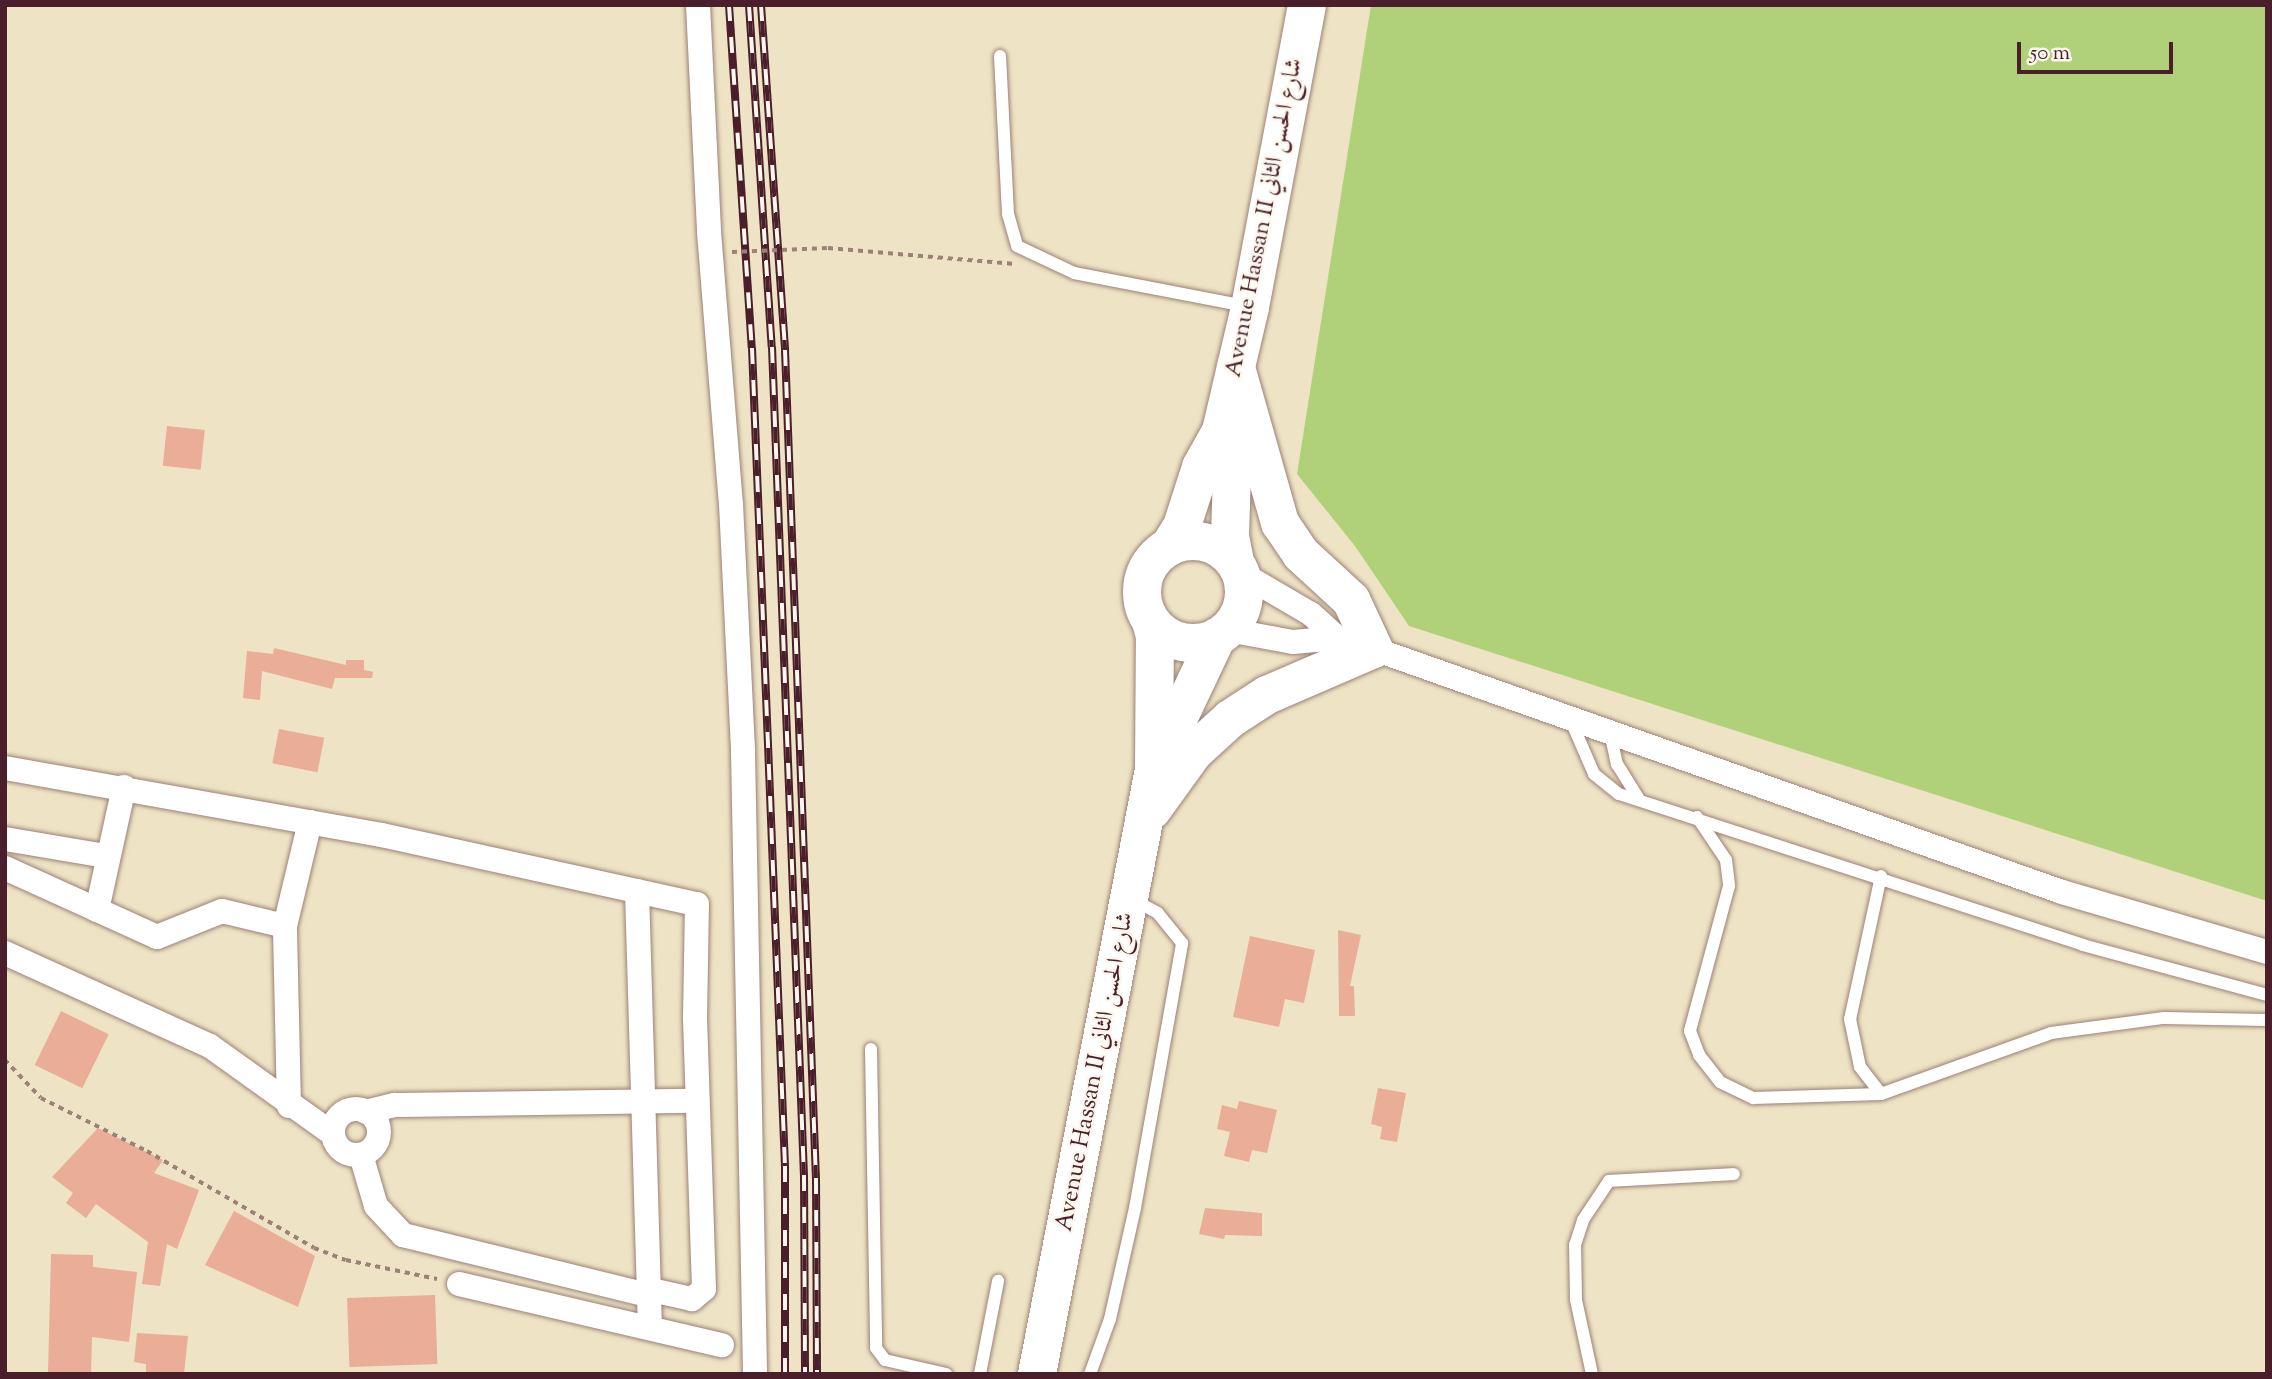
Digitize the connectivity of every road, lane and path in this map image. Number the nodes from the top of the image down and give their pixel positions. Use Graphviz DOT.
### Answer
graph roads {
  1 [pos="698,5"];
  2 [pos="1307,5"];
  3 [pos="1000,56"];
  4 [pos="732,251"];
  5 [pos="1012,263"];
  6 [pos="1250,307"];
  7 [pos="1236,367"];
  8 [pos="1221,431"];
  9 [pos="1169,547"];
  10 [pos="1238,568"];
  11 [pos="1151,622"];
  12 [pos="1223,634"];
  13 [pos="1338,638"];
  14 [pos="1374,649"];
  15 [pos="1569,716"];
  16 [pos="1610,731"];
  17 [pos="5,768"];
  18 [pos="1154,769"];
  19 [pos="124,787"];
  20 [pos="1638,797"];
  21 [pos="1697,817"];
  22 [pos="310,822"];
  23 [pos="1144,823"];
  24 [pos="5,839"];
  25 [pos="106,856"];
  26 [pos="5,868"];
  27 [pos="1881,876"];
  28 [pos="637,891"];
  29 [pos="1129,897"];
  30 [pos="97,909"];
  31 [pos="285,926"];
  32 [pos="2267,952"];
  33 [pos="5,953"];
  34 [pos="2267,995"];
  35 [pos="2267,1020"];
  36 [pos="871,1049"];
  37 [pos="5,1060"];
  38 [pos="1881,1094"];
  39 [pos="697,1101"];
  40 [pos="643,1102"];
  41 [pos="289,1106"];
  42 [pos="366,1112"];
  43 [pos="333,1134"];
  44 [pos="361,1154"];
  45 [pos="1734,1174"];
  46 [pos="998,1281"];
  47 [pos="459,1284"];
  48 [pos="647,1292"];
  49 [pos="650,1327"];
  50 [pos="722,1345"];
  51 [pos="755,1374"];
  52 [pos="946,1374"];
  53 [pos="980,1374"];
  54 [pos="1037,1374"];
  55 [pos="1090,1374"];
  56 [pos="1592,1374"];
  1 -- 51 [label="street"];
  2 -- 6 [label="main road, Avenue Hassan II شارع الحسن الثاني"];
  3 -- 6 [label="lane"];
  4 -- 5 [label="path, bridge"];
  6 -- 7 [label="main road, Avenue Hassan II شارع الحسن الثاني"];
  7 -- 8 [label="main road, Avenue Hassan II شارع الحسن الثاني"];
  7 -- 14 [label="main road"];
  8 -- 9 [label="main road, Avenue Hassan II شارع الحسن الثاني"];
  8 -- 10 [label="main road, Avenue Hassan II شارع الحسن الثاني"];
  9 -- 10 [label="main road"];
  9 -- 11 [label="main road"];
  10 -- 12 [label="main road"];
  10 -- 13 [label="street"];
  11 -- 12 [label="main road"];
  11 -- 18 [label="main road, Avenue Hassan II شارع الحسن الثاني"];
  12 -- 13 [label="street"];
  12 -- 18 [label="main road, Avenue Hassan II شارع الحسن الثاني"];
  13 -- 14 [label="street"];
  14 -- 15 [label="street"];
  14 -- 23 [label="main road"];
  15 -- 16 [label="street"];
  15 -- 20 [label="lane"];
  16 -- 20 [label="lane"];
  16 -- 32 [label="street"];
  17 -- 19 [label="street"];
  18 -- 23 [label="main road, Avenue Hassan II شارع الحسن الثاني"];
  19 -- 22 [label="street"];
  19 -- 25 [label="street"];
  20 -- 21 [label="lane"];
  21 -- 27 [label="lane"];
  21 -- 38 [label="lane"];
  22 -- 28 [label="street"];
  22 -- 31 [label="street"];
  23 -- 29 [label="main road, Avenue Hassan II شارع الحسن الثاني"];
  24 -- 25 [label="street"];
  25 -- 30 [label="street"];
  26 -- 30 [label="street"];
  27 -- 34 [label="lane"];
  27 -- 38 [label="lane"];
  28 -- 39 [label="street"];
  28 -- 40 [label="street"];
  29 -- 54 [label="main road, Avenue Hassan II شارع الحسن الثاني"];
  29 -- 55 [label="lane"];
  30 -- 31 [label="street"];
  31 -- 41 [label="street"];
  33 -- 41 [label="street"];
  35 -- 38 [label="lane"];
  36 -- 52 [label="lane"];
  37 -- 47 [label="path"];
  39 -- 40 [label="street"];
  39 -- 48 [label="street"];
  40 -- 42 [label="street"];
  40 -- 48 [label="street"];
  41 -- 43 [label="street"];
  42 -- 43 [label="street"];
  42 -- 44 [label="street"];
  43 -- 44 [label="street"];
  44 -- 48 [label="street"];
  45 -- 56 [label="lane"];
  46 -- 53 [label="lane"];
  47 -- 49 [label="street"];
  48 -- 49 [label="street"];
  49 -- 50 [label="street"];
}
